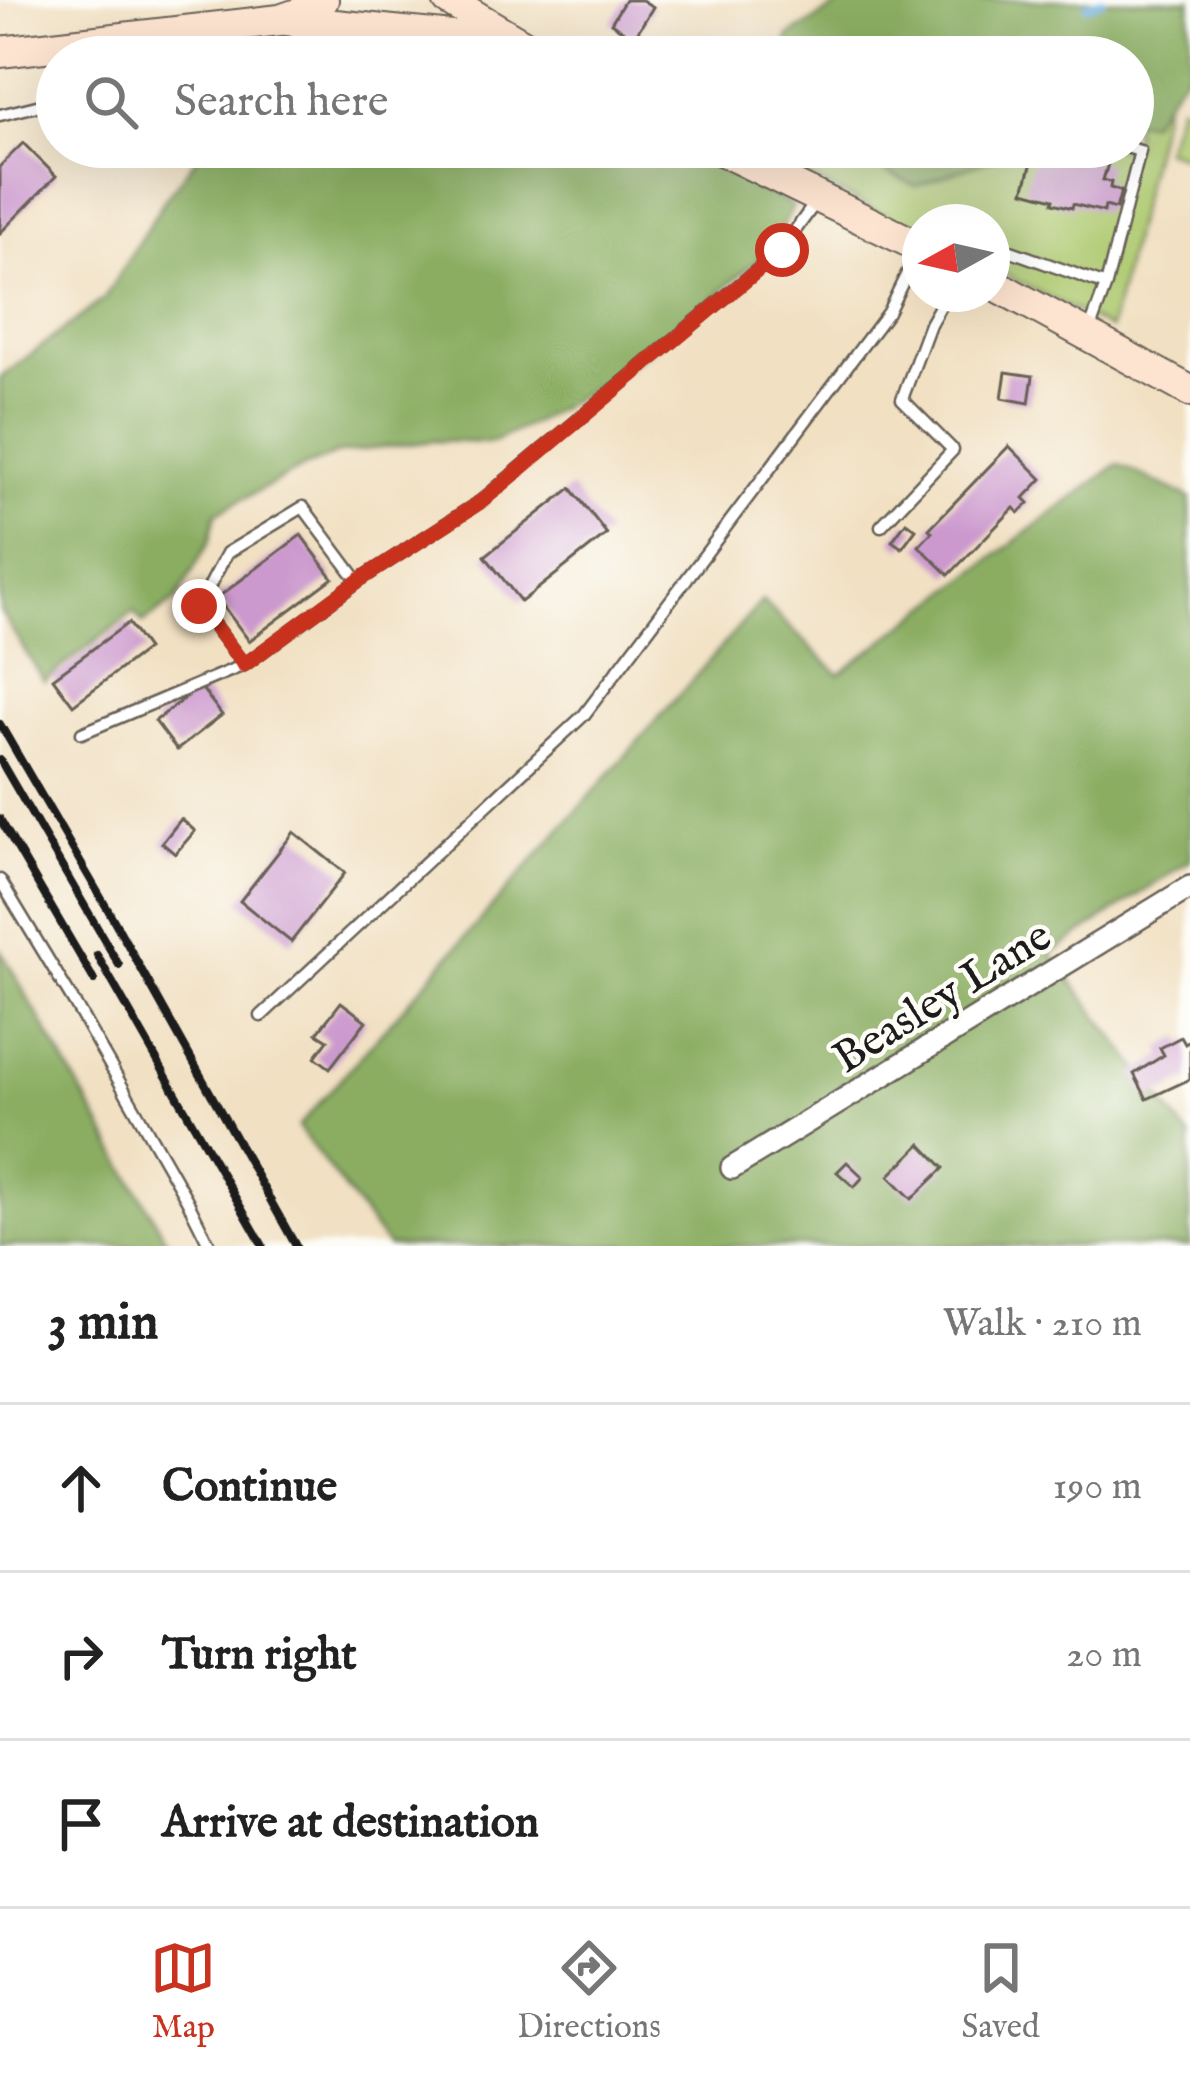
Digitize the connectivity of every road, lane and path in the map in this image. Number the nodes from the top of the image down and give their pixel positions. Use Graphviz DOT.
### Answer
graph roads {
  1 [pos="322,0"];
  2 [pos="448,0"];
  3 [pos="280,20"];
  4 [pos="222,26"];
  5 [pos="137,36"];
  6 [pos="220,36"];
  7 [pos="415,36"];
  8 [pos="509,36"];
  9 [pos="36,48"];
  10 [pos="0,52"];
  11 [pos="36,106"];
  12 [pos="0,115"];
  13 [pos="757,168"];
  14 [pos="1136,168"];
  15 [pos="818,198"];
  16 [pos="902,239"];
  17 [pos="1010,251"];
  18 [pos="902,284"];
  19 [pos="1106,285"];
  20 [pos="1010,293"];
  21 [pos="937,312"];
  22 [pos="1088,334"];
  23 [pos="1186,384"];
  24 [pos="881,526"];
  25 [pos="358,581"];
  26 [pos="244,665"];
  27 [pos="82,733"];
  28 [pos="0,880"];
  29 [pos="1190,887"];
  30 [pos="260,1016"];
  31 [pos="732,1168"];
  32 [pos="210,1246"];
  1 -- 3 [label="street"];
  2 -- 8 [label="street"];
  3 -- 4 [label="street"];
  3 -- 7 [label="street"];
  4 -- 5 [label="street"];
  4 -- 6 [label="lane"];
  9 -- 10 [label="street"];
  11 -- 12 [label="lane"];
  13 -- 15 [label="street"];
  14 -- 19 [label="lane"];
  15 -- 16 [label="street"];
  15 -- 25 [label="lane"];
  17 -- 19 [label="lane"];
  18 -- 30 [label="lane"];
  19 -- 22 [label="lane"];
  20 -- 22 [label="street"];
  21 -- 24 [label="lane"];
  22 -- 23 [label="street"];
  25 -- 26 [label="lane"];
  25 -- 26 [label="lane"];
  26 -- 27 [label="lane"];
  28 -- 32 [label="lane"];
  29 -- 31 [label="street, Beasley Lane"];
}
